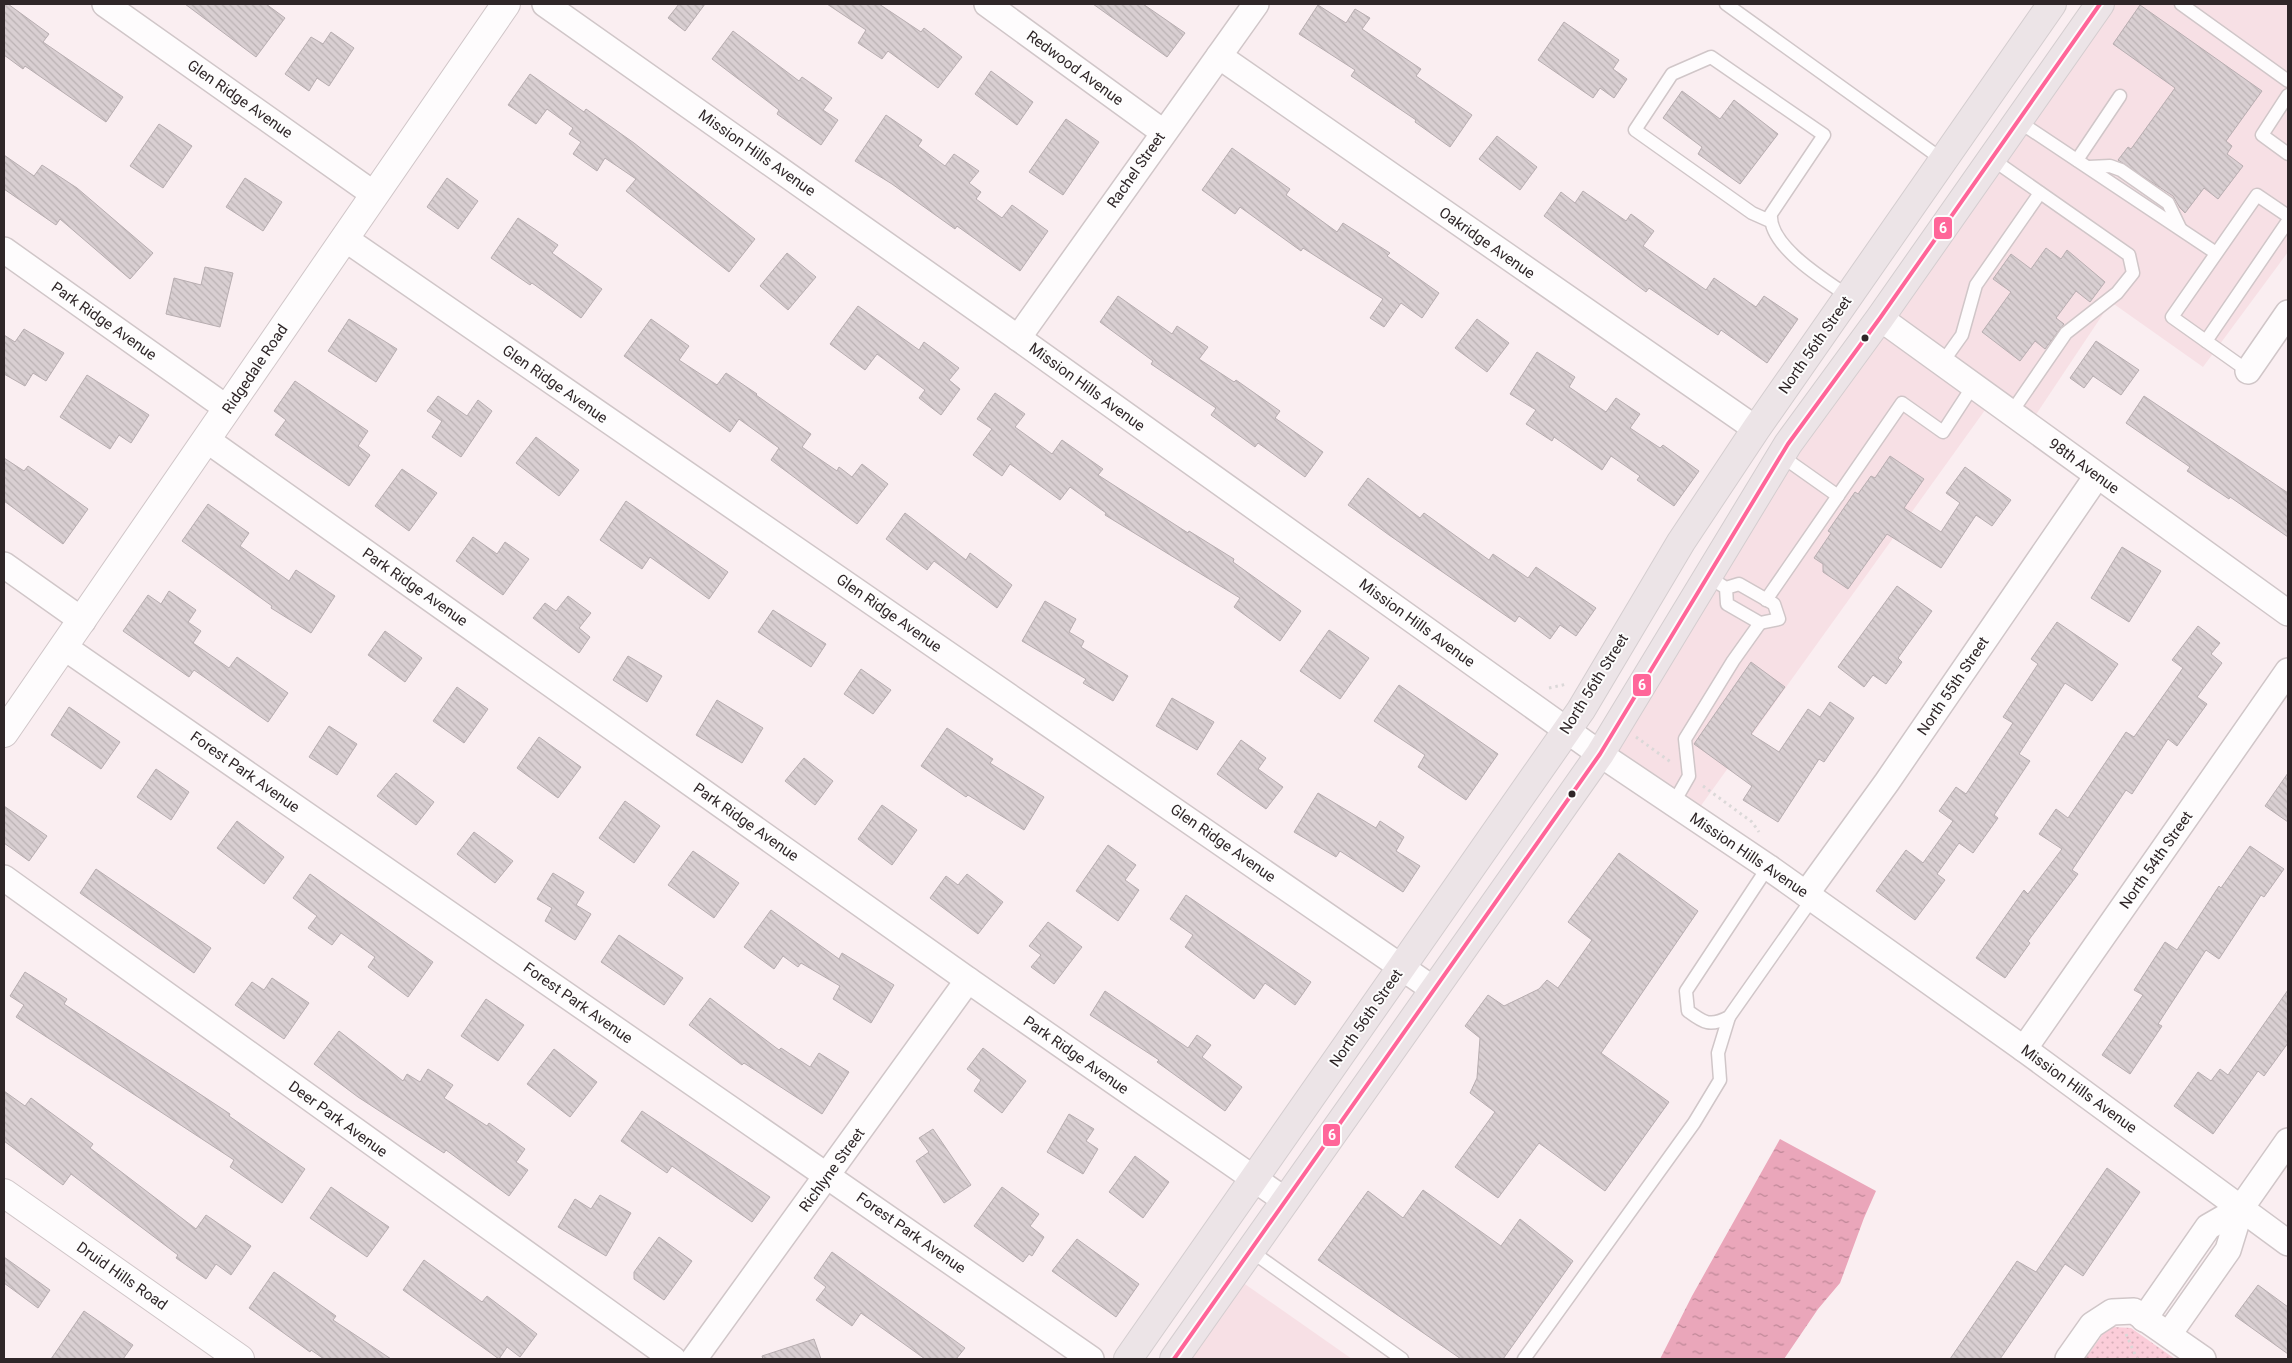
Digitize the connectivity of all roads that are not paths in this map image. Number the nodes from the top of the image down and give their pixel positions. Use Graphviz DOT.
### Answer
graph roads {
  1 [pos="105,4"];
  2 [pos="506,4"];
  3 [pos="545,4"];
  4 [pos="987,4"];
  5 [pos="1256,4"];
  6 [pos="1726,4"];
  7 [pos="2052,4"];
  8 [pos="2100,4"];
  9 [pos="2181,4"];
  10 [pos="1219,56"];
  11 [pos="2288,81"];
  12 [pos="2288,95"];
  13 [pos="2120,96"];
  14 [pos="1978,110"];
  15 [pos="2014,126"];
  16 [pos="1163,132"];
  17 [pos="2288,154"];
  18 [pos="1992,159"];
  19 [pos="1944,160"];
  20 [pos="2077,160"];
  21 [pos="2040,193"];
  22 [pos="375,195"];
  23 [pos="2288,216"];
  24 [pos="1770,221"];
  25 [pos="2288,221"];
  26 [pos="344,238"];
  27 [pos="4,250"];
  28 [pos="2216,253"];
  29 [pos="1848,296"];
  30 [pos="2288,314"];
  31 [pos="1880,318"];
  32 [pos="1018,338"];
  33 [pos="2206,341"];
  34 [pos="1942,363"];
  35 [pos="2248,371"];
  36 [pos="1973,386"];
  37 [pos="228,409"];
  38 [pos="2011,413"];
  39 [pos="1756,429"];
  40 [pos="207,440"];
  41 [pos="1780,454"];
  42 [pos="2098,476"];
  43 [pos="1838,496"];
  44 [pos="4,565"];
  45 [pos="1717,582"];
  46 [pos="1766,600"];
  47 [pos="2288,612"];
  48 [pos="83,621"];
  49 [pos="1760,624"];
  50 [pos="64,647"];
  51 [pos="2288,671"];
  52 [pos="1566,730"];
  53 [pos="4,733"];
  54 [pos="1600,754"];
  55 [pos="1673,804"];
  56 [pos="1761,877"];
  57 [pos="4,878"];
  58 [pos="1806,904"];
  59 [pos="1402,966"];
  60 [pos="968,980"];
  61 [pos="1433,989"];
  62 [pos="1729,1017"];
  63 [pos="2024,1049"];
  64 [pos="2288,1141"];
  65 [pos="828,1175"];
  66 [pos="1253,1179"];
  67 [pos="4,1194"];
  68 [pos="1286,1201"];
  69 [pos="2240,1208"];
  70 [pos="2288,1243"];
  71 [pos="1251,1251"];
  72 [pos="2134,1323"];
  73 [pos="2169,1334"];
  74 [pos="240,1359"];
  75 [pos="673,1359"];
  76 [pos="694,1359"];
  77 [pos="1091,1359"];
  78 [pos="1128,1359"];
  79 [pos="1174,1359"];
  80 [pos="1402,1359"];
  81 [pos="1524,1359"];
  82 [pos="2068,1359"];
  83 [pos="2203,1359"];
  1 -- 22 [label="street, Glen Ridge Avenue"];
  2 -- 22 [label="street, Ridgedale Road"];
  3 -- 32 [label="street, Mission Hills Avenue"];
  4 -- 16 [label="street, Redwood Avenue"];
  5 -- 10 [label="street, Rachel Street"];
  6 -- 19 [label="lane"];
  7 -- 14 [label="main road, North 56th Street"];
  8 -- 15 [label="main road"];
  9 -- 11 [label="lane"];
  10 -- 16 [label="street, Rachel Street"];
  10 -- 39 [label="street, Oakridge Avenue"];
  12 -- 17 [label="lane"];
  13 -- 20 [label="lane"];
  14 -- 15 [label="main road"];
  14 -- 19 [label="main road, North 56th Street"];
  15 -- 18 [label="main road"];
  15 -- 20 [label="lane"];
  16 -- 32 [label="street, Rachel Street"];
  18 -- 21 [label="lane"];
  18 -- 31 [label="main road"];
  19 -- 29 [label="main road, North 56th Street"];
  20 -- 28 [label="lane"];
  21 -- 34 [label="lane"];
  21 -- 38 [label="lane"];
  22 -- 26 [label="street, Ridgedale Road"];
  23 -- 28 [label="lane"];
  24 -- 24 [label="lane"];
  24 -- 29 [label="lane"];
  25 -- 33 [label="lane"];
  26 -- 37 [label="street, Ridgedale Road"];
  26 -- 59 [label="street, Glen Ridge Avenue"];
  27 -- 37 [label="street, Park Ridge Avenue"];
  28 -- 33 [label="lane"];
  29 -- 31 [label="main road"];
  29 -- 39 [label="main road, North 56th Street"];
  30 -- 35 [label="street"];
  31 -- 34 [label="street, 98th Avenue"];
  31 -- 41 [label="main road"];
  32 -- 52 [label="street, Mission Hills Avenue"];
  33 -- 35 [label="lane"];
  34 -- 36 [label="street, 98th Avenue"];
  36 -- 38 [label="street, 98th Avenue"];
  36 -- 43 [label="lane"];
  37 -- 40 [label="street, Ridgedale Road"];
  38 -- 42 [label="street, 98th Avenue"];
  39 -- 52 [label="main road, North 56th Street"];
  40 -- 48 [label="street, Ridgedale Road"];
  40 -- 60 [label="street, Park Ridge Avenue"];
  41 -- 43 [label="lane"];
  41 -- 45 [label="main road"];
  42 -- 47 [label="street, 98th Avenue"];
  42 -- 58 [label="street, North 55th Street"];
  43 -- 46 [label="lane"];
  44 -- 48 [label="street"];
  45 -- 46 [label="lane"];
  45 -- 49 [label="lane"];
  45 -- 54 [label="main road"];
  46 -- 49 [label="lane"];
  48 -- 50 [label="street, Ridgedale Road"];
  49 -- 55 [label="lane"];
  50 -- 53 [label="street, Ridgedale Road"];
  50 -- 65 [label="street, Forest Park Avenue"];
  51 -- 63 [label="street, North 54th Street"];
  52 -- 54 [label="street, Mission Hills Avenue"];
  52 -- 59 [label="main road, North 56th Street"];
  54 -- 55 [label="street, Mission Hills Avenue"];
  54 -- 61 [label="main road"];
  55 -- 56 [label="street, Mission Hills Avenue"];
  56 -- 58 [label="street, Mission Hills Avenue"];
  56 -- 62 [label="lane"];
  57 -- 75 [label="street, Deer Park Avenue"];
  58 -- 62 [label="lane"];
  58 -- 63 [label="street, Mission Hills Avenue"];
  59 -- 61 [label="street, Glen Ridge Avenue"];
  59 -- 66 [label="main road, North 56th Street"];
  60 -- 65 [label="street, Richlyne Street"];
  60 -- 66 [label="street, Park Ridge Avenue"];
  61 -- 68 [label="main road"];
  62 -- 81 [label="lane"];
  63 -- 69 [label="street, Mission Hills Avenue"];
  64 -- 69 [label="street"];
  65 -- 76 [label="street, Richlyne Street"];
  65 -- 77 [label="street, Forest Park Avenue"];
  66 -- 68 [label="street, Park Ridge Avenue"];
  66 -- 78 [label="main road, North 56th Street"];
  67 -- 74 [label="street, Druid Hills Road"];
  68 -- 71 [label="main road"];
  69 -- 70 [label="street, Mission Hills Avenue"];
  69 -- 72 [label="street"];
  69 -- 73 [label="street"];
  71 -- 79 [label="main road"];
  71 -- 80 [label="lane"];
  72 -- 73 [label="street"];
  72 -- 82 [label="street"];
  73 -- 83 [label="street"];
}
